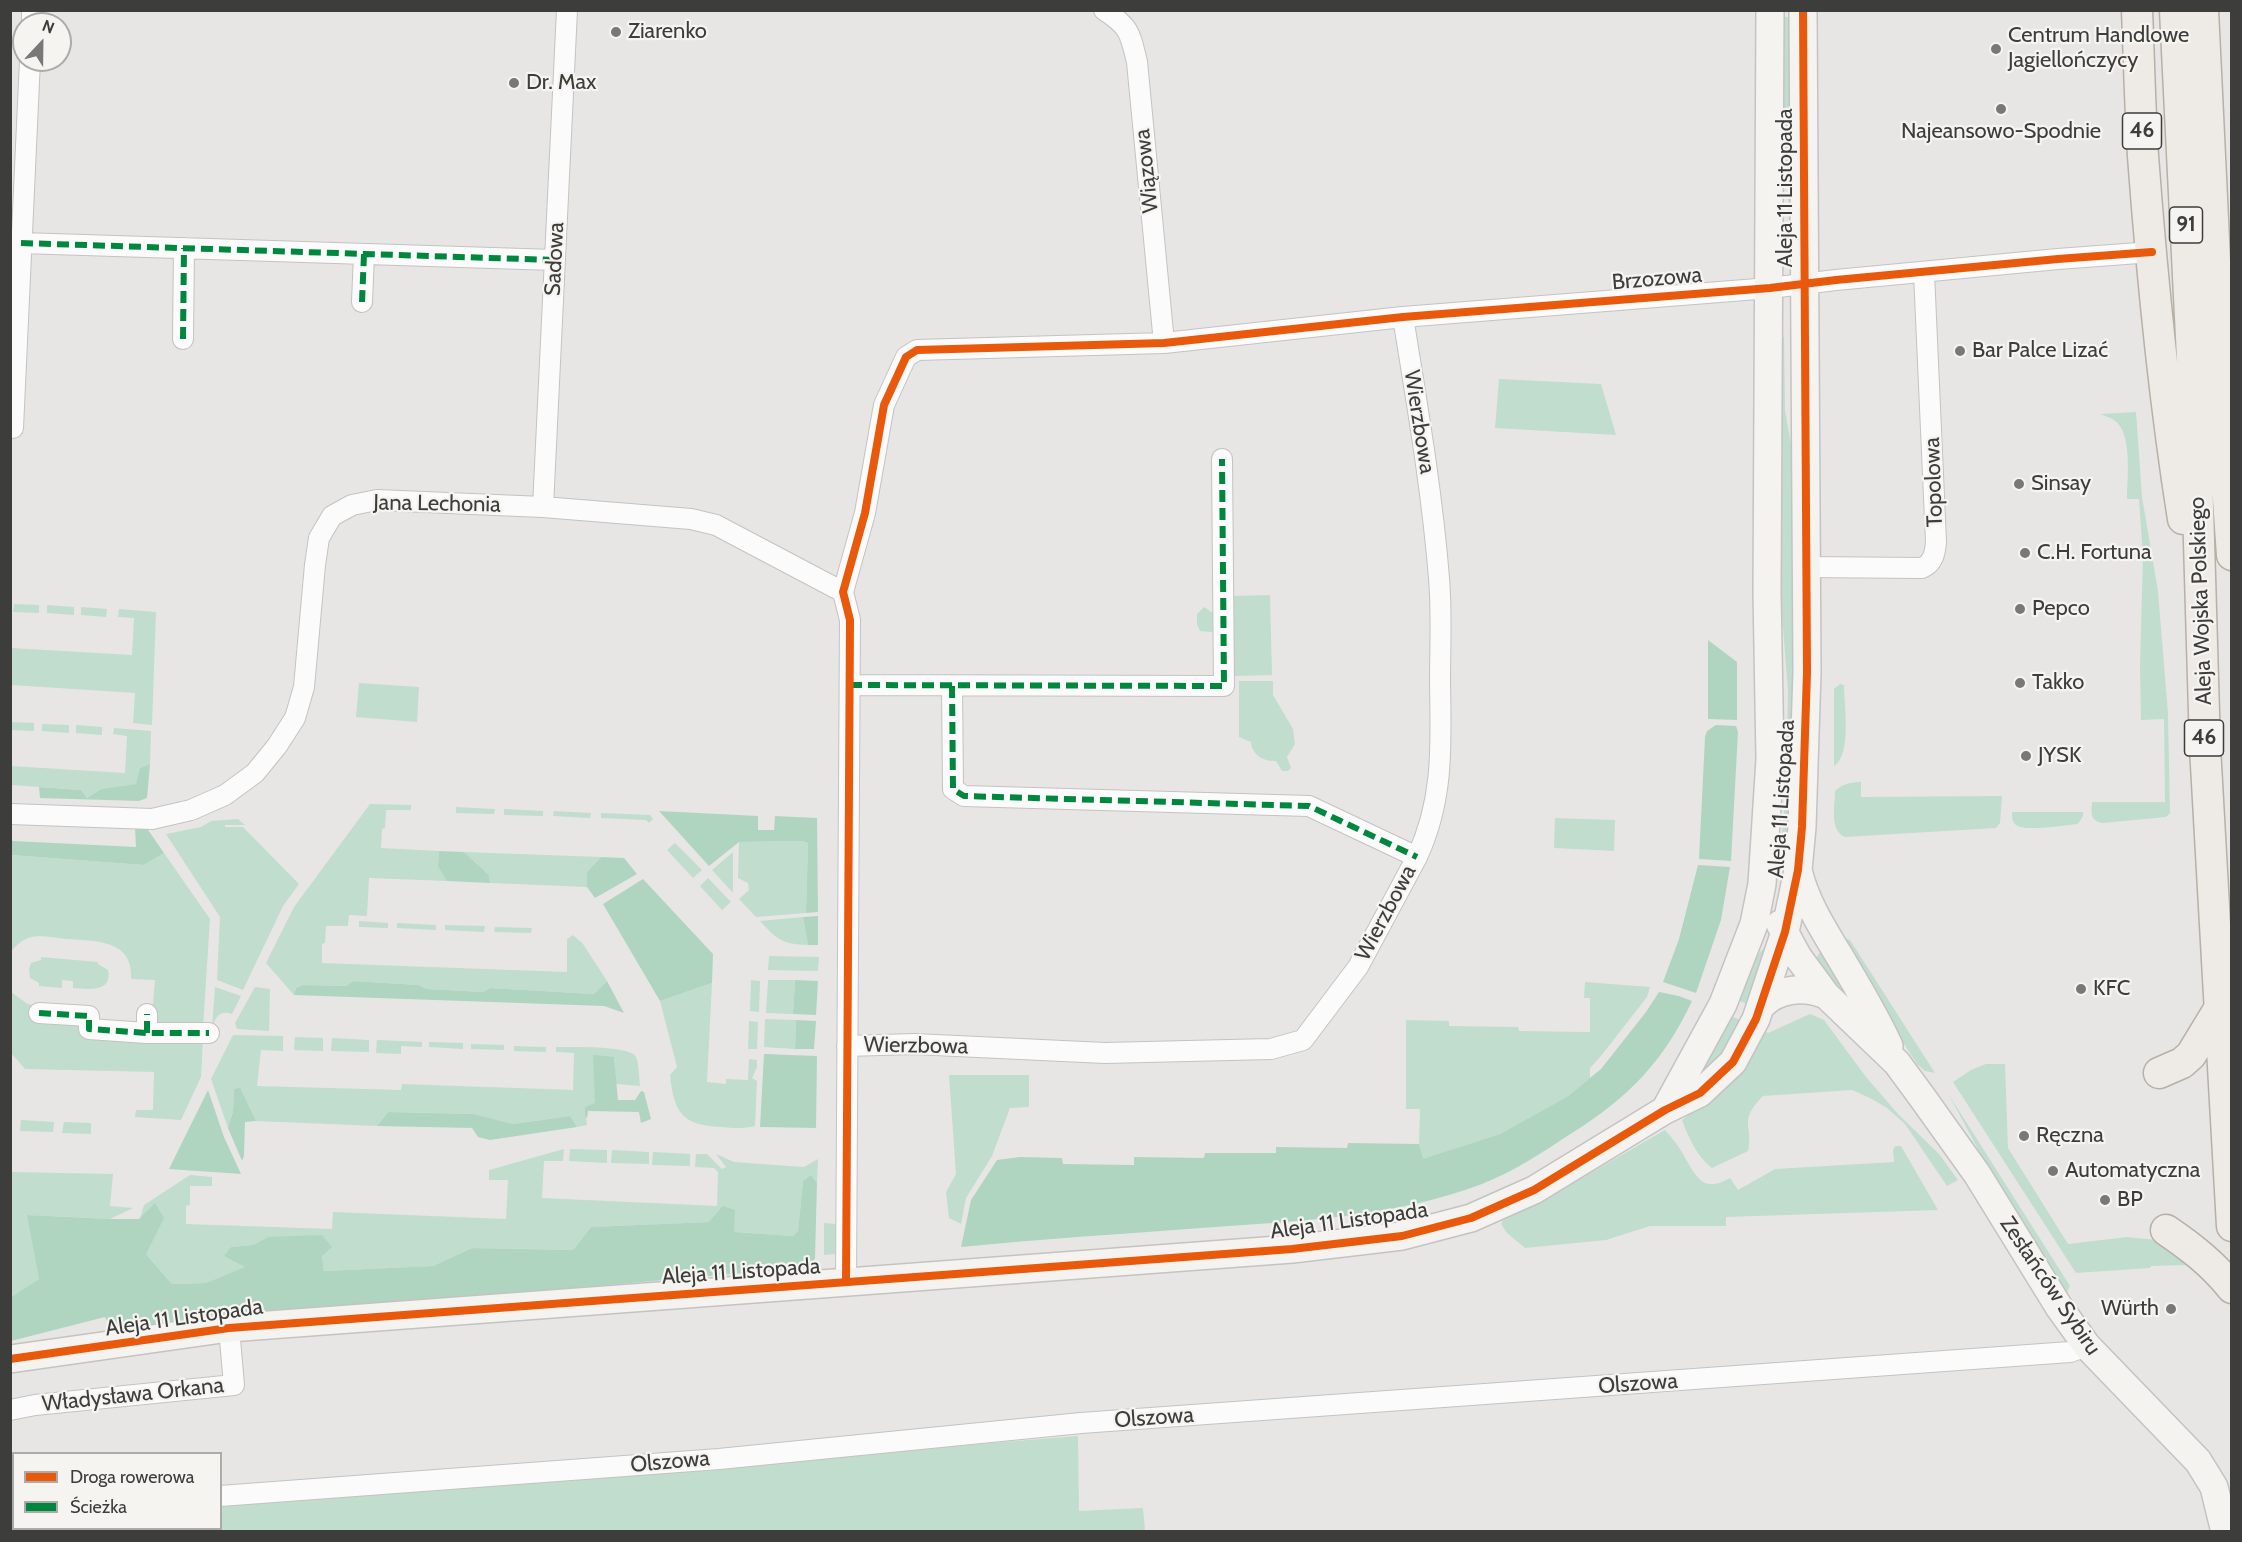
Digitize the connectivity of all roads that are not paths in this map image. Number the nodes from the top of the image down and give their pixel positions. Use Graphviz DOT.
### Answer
graph roads {
  1 [pos="567,10"];
  2 [pos="1104,10"];
  3 [pos="1770,10"];
  4 [pos="1803,10"];
  5 [pos="2137,10"];
  6 [pos="2175,10"];
  7 [pos="2204,10"];
  8 [pos="1129,16"];
  9 [pos="29,72"];
  10 [pos="21,243"];
  11 [pos="184,248"];
  12 [pos="2152,252"];
  13 [pos="364,254"];
  14 [pos="555,260"];
  15 [pos="1924,273"];
  16 [pos="1804,284"];
  17 [pos="1770,288"];
  18 [pos="362,302"];
  19 [pos="1403,317"];
  20 [pos="183,339"];
  21 [pos="1164,343"];
  22 [pos="12,428"];
  23 [pos="1222,459"];
  24 [pos="543,507"];
  25 [pos="2232,555"];
  26 [pos="1805,567"];
  27 [pos="843,592"];
  28 [pos="2202,640"];
  29 [pos="850,685"];
  30 [pos="952,686"];
  31 [pos="10,814"];
  32 [pos="1417,856"];
  33 [pos="1798,870"];
  34 [pos="1762,884"];
  35 [pos="1785,932"];
  36 [pos="1829,940"];
  37 [pos="1743,954"];
  38 [pos="1826,995"];
  39 [pos="1761,1006"];
  40 [pos="2219,1009"];
  41 [pos="39,1013"];
  42 [pos="208,1033"];
  43 [pos="847,1046"];
  44 [pos="1897,1063"];
  45 [pos="2158,1073"];
  46 [pos="1665,1110"];
  47 [pos="2232,1226"];
  48 [pos="2166,1230"];
  49 [pos="846,1282"];
  50 [pos="2232,1288"];
  51 [pos="229,1328"];
  52 [pos="2086,1346"];
  53 [pos="100,1348"];
  54 [pos="10,1359"];
  55 [pos="10,1375"];
  56 [pos="10,1410"];
  57 [pos="222,1496"];
  58 [pos="2225,1532"];
  1 -- 14 [label="street, Sadowa"];
  2 -- 8 [label="street, Wiązowa"];
  3 -- 17 [label="street, Aleja 11 Listopada"];
  4 -- 16 [label="street, Aleja 11 Listopada"];
  5 -- 12 [label="main road, 46"];
  6 -- 28 [label="main road, Aleja Wojska Polskiego / 91"];
  7 -- 25 [label="main road, Aleja Wojska Polskiego / 91"];
  8 -- 21 [label="street, Wiązowa"];
  9 -- 10 [label="street"];
  10 -- 11 [label="street"];
  10 -- 22 [label="street"];
  11 -- 13 [label="street"];
  11 -- 20 [label="street"];
  12 -- 15 [label="street, Brzozowa"];
  12 -- 28 [label="main road"];
  13 -- 14 [label="street"];
  13 -- 18 [label="street"];
  14 -- 24 [label="street, Sadowa"];
  15 -- 16 [label="street, Brzozowa"];
  15 -- 26 [label="street, Topolowa"];
  16 -- 17 [label="street, Brzozowa"];
  16 -- 26 [label="street, Aleja 11 Listopada"];
  17 -- 19 [label="street, Brzozowa"];
  17 -- 34 [label="street, Aleja 11 Listopada"];
  19 -- 21 [label="street, Brzozowa"];
  19 -- 32 [label="street, Wierzbowa"];
  21 -- 27 [label="street, Brzozowa"];
  23 -- 30 [label="street"];
  24 -- 27 [label="street, Jana Lechonia"];
  24 -- 31 [label="street, Jana Lechonia"];
  26 -- 33 [label="street, Aleja 11 Listopada"];
  27 -- 29 [label="street"];
  28 -- 40 [label="main road, Aleja Wojska Polskiego / 46"];
  29 -- 30 [label="street"];
  29 -- 43 [label="street"];
  30 -- 32 [label="street"];
  32 -- 43 [label="street, Wierzbowa"];
  33 -- 35 [label="street, Aleja 11 Listopada"];
  33 -- 36 [label="street, Zesłańców Sybiru"];
  34 -- 35 [label="street, Zesłańców Sybiru"];
  34 -- 37 [label="street, Aleja 11 Listopada"];
  35 -- 36 [label="street, Aleja 11 Listopada"];
  35 -- 37 [label="street, Aleja 11 Listopada"];
  35 -- 38 [label="street, Zesłańców Sybiru"];
  35 -- 39 [label="street, Aleja 11 Listopada"];
  36 -- 44 [label="street, Zesłańców Sybiru"];
  37 -- 46 [label="street, Aleja 11 Listopada"];
  38 -- 39 [label="street"];
  38 -- 44 [label="street, Zesłańców Sybiru"];
  39 -- 46 [label="street, Aleja 11 Listopada"];
  40 -- 45 [label="main road"];
  40 -- 47 [label="main road, Aleja Wojska Polskiego / 46"];
  41 -- 42 [label="street"];
  43 -- 49 [label="street"];
  44 -- 52 [label="street, Zesłańców Sybiru"];
  46 -- 49 [label="street, Aleja 11 Listopada"];
  48 -- 50 [label="main road"];
  49 -- 51 [label="street, Aleja 11 Listopada"];
  51 -- 53 [label="street, Aleja 11 Listopada"];
  51 -- 56 [label="street, Władysława Orkana"];
  52 -- 57 [label="street, Olszowa"];
  52 -- 58 [label="street, Zesłańców Sybiru"];
  53 -- 54 [label="street, Aleja 11 Listopada"];
  53 -- 55 [label="street, Aleja 11 Listopada"];
}
